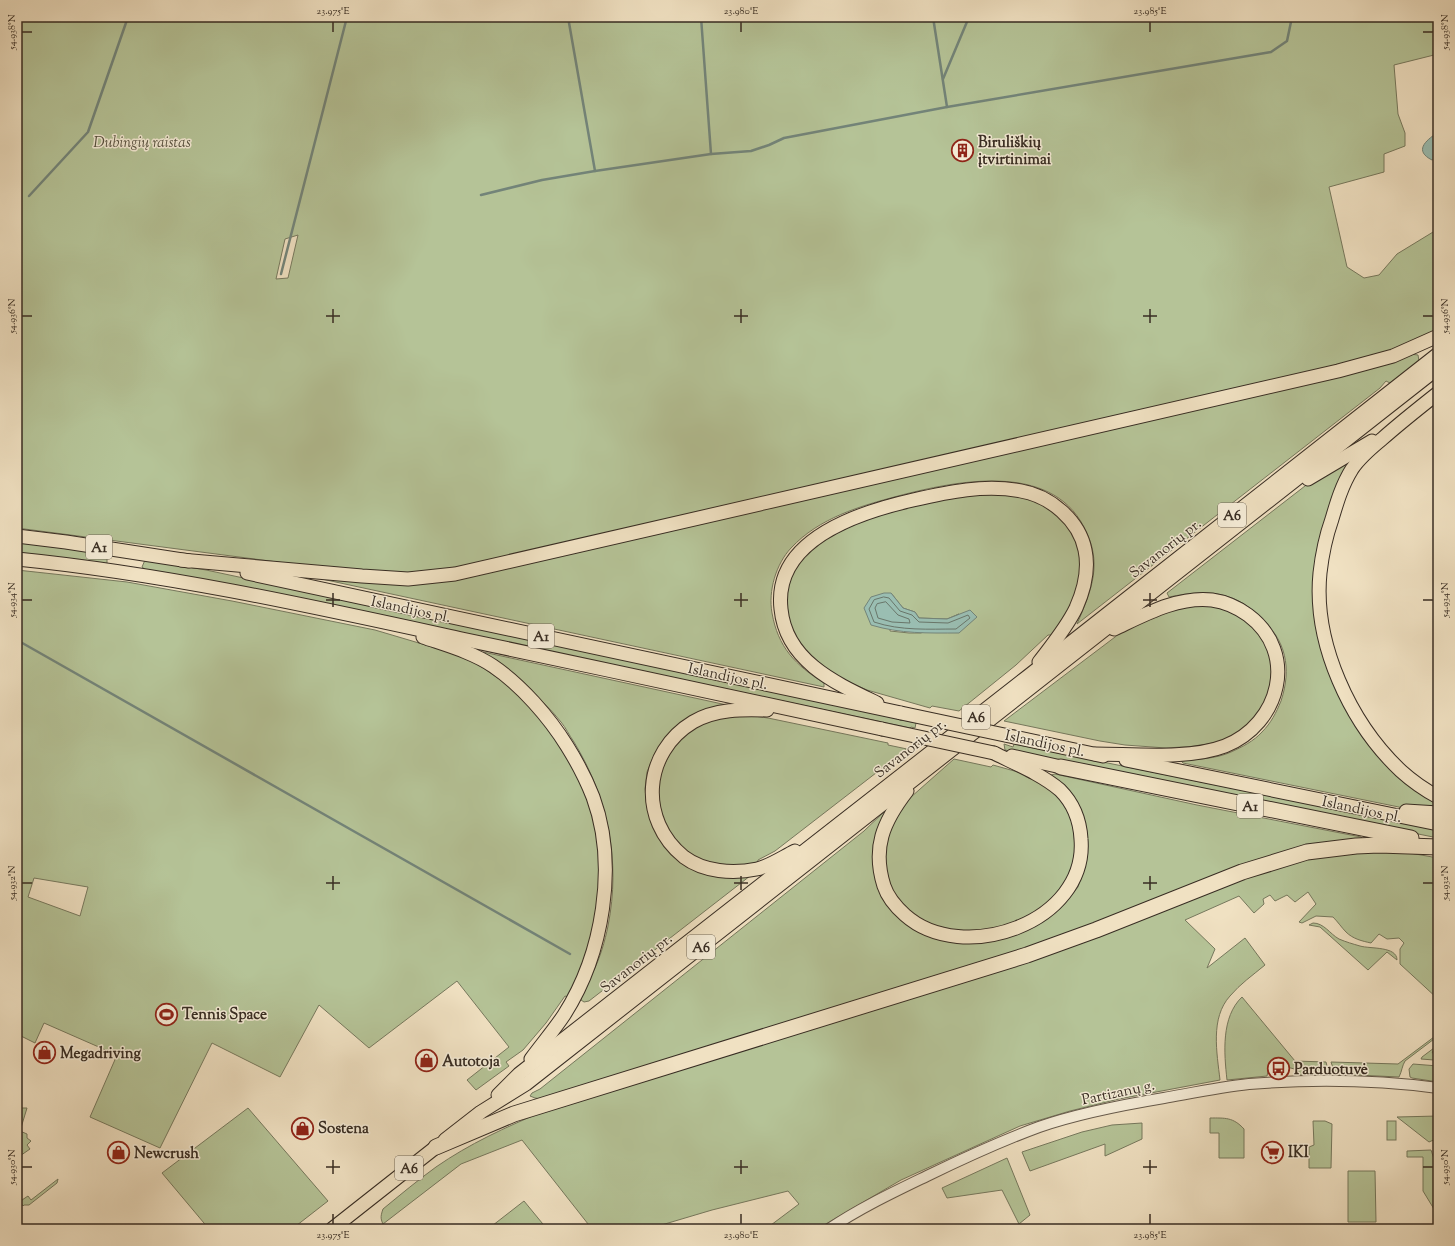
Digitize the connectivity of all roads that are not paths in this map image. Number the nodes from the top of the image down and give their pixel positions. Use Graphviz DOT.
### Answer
graph roads {
  1 [pos="1438,336"];
  2 [pos="1438,354"];
  3 [pos="1438,368"];
  4 [pos="1438,393"];
  5 [pos="1399,424"];
  6 [pos="1256,511"];
  7 [pos="17,536"];
  8 [pos="17,559"];
  9 [pos="181,560"];
  10 [pos="374,620"];
  11 [pos="1090,642"];
  12 [pos="1028,677"];
  13 [pos="802,711"];
  14 [pos="901,713"];
  15 [pos="994,753"];
  16 [pos="1095,754"];
  17 [pos="1061,767"];
  18 [pos="918,776"];
  19 [pos="1438,797"];
  20 [pos="1360,808"];
  21 [pos="1438,813"];
  22 [pos="1438,824"];
  23 [pos="815,842"];
  24 [pos="1438,844"];
  25 [pos="1438,847"];
  26 [pos="519,1074"];
  27 [pos="1438,1088"];
  28 [pos="481,1112"];
  29 [pos="436,1147"];
  30 [pos="332,1229"];
  31 [pos="829,1229"];
  1 -- 9 [label="main road"];
  2 -- 12 [label="main road, Savanorių pr. / A6"];
  3 -- 6 [label="main road, Savanorių pr. / A6"];
  4 -- 5 [label="main road"];
  5 -- 6 [label="main road"];
  5 -- 19 [label="main road"];
  6 -- 11 [label="main road, Savanorių pr. / A6"];
  7 -- 9 [label="main road, Islandijos pl. / A1"];
  8 -- 10 [label="main road, Islandijos pl. / A1"];
  9 -- 14 [label="main road, Islandijos pl. / A1"];
  10 -- 13 [label="main road, Islandijos pl. / A1"];
  10 -- 26 [label="main road"];
  11 -- 16 [label="main road"];
  11 -- 18 [label="main road, Savanorių pr. / A6"];
  12 -- 14 [label="main road"];
  12 -- 23 [label="main road, Savanorių pr. / A6"];
  13 -- 15 [label="main road, Islandijos pl. / A1, bridge"];
  13 -- 23 [label="main road"];
  14 -- 16 [label="main road, Islandijos pl. / A1, bridge"];
  15 -- 17 [label="main road, Islandijos pl. / A1"];
  15 -- 18 [label="main road"];
  16 -- 20 [label="main road, Islandijos pl. / A1"];
  17 -- 24 [label="highway, Islandijos pl. / A1"];
  18 -- 28 [label="main road, Savanorių pr. / A6"];
  20 -- 21 [label="main road"];
  20 -- 22 [label="main road, Islandijos pl. / A1"];
  23 -- 26 [label="main road, Savanorių pr. / A6"];
  25 -- 29 [label="highway"];
  26 -- 28 [label="main road, Savanorių pr. / A6"];
  27 -- 31 [label="street, Partizanų g."];
  28 -- 29 [label="main road, Savanorių pr. / A6"];
  29 -- 30 [label="main road, Savanorių pr. / A6"];
}
